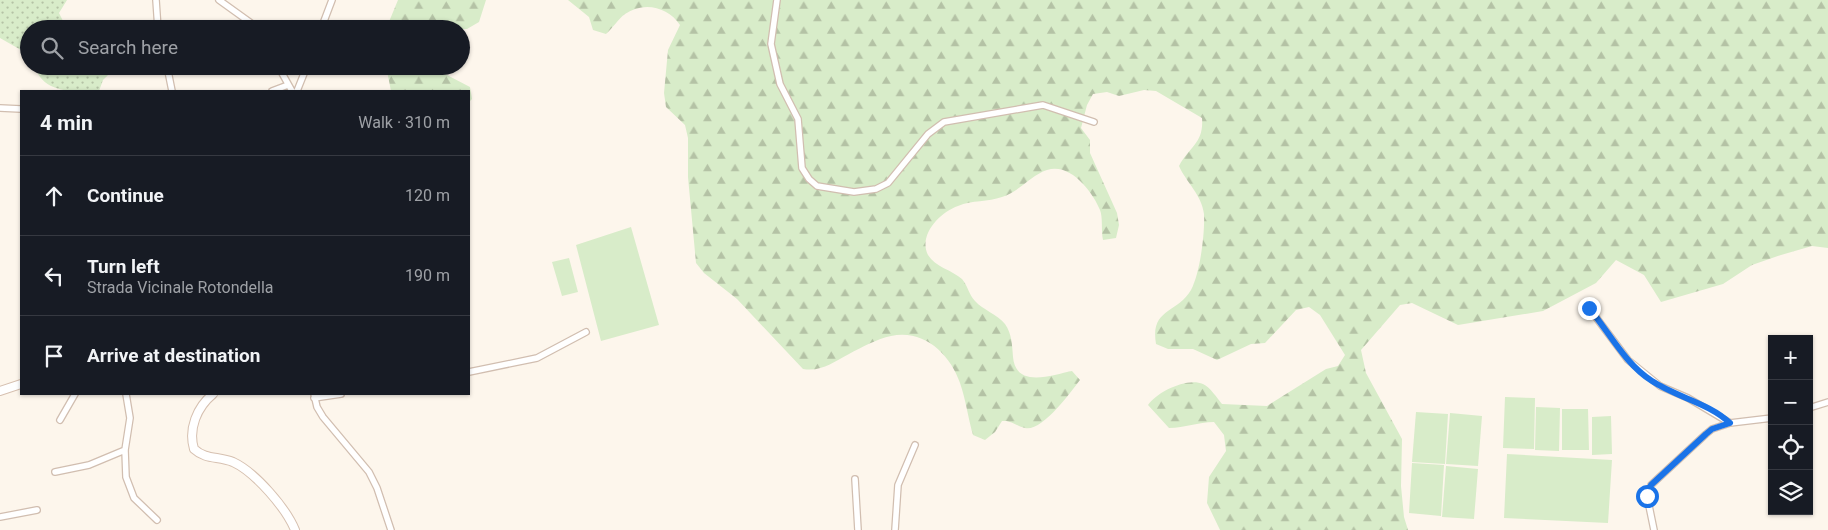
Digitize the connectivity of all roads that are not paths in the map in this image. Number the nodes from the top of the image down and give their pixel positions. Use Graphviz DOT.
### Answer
graph roads {
  1 [pos="156,0"];
  2 [pos="220,0"];
  3 [pos="332,0"];
  4 [pos="777,0"];
  5 [pos="157,20"];
  6 [pos="247,20"];
  7 [pos="324,20"];
  8 [pos="169,75"];
  9 [pos="283,75"];
  10 [pos="303,75"];
  11 [pos="290,88"];
  12 [pos="172,90"];
  13 [pos="297,90"];
  14 [pos="0,108"];
  15 [pos="20,109"];
  16 [pos="1094,122"];
  17 [pos="1589,308"];
  18 [pos="586,332"];
  19 [pos="470,372"];
  20 [pos="20,384"];
  21 [pos="0,391"];
  22 [pos="74,395"];
  23 [pos="126,395"];
  24 [pos="212,395"];
  25 [pos="328,395"];
  26 [pos="314,396"];
  27 [pos="1828,402"];
  28 [pos="1813,407"];
  29 [pos="1768,418"];
  30 [pos="60,420"];
  31 [pos="1730,423"];
  32 [pos="915,445"];
  33 [pos="125,450"];
  34 [pos="55,472"];
  35 [pos="855,479"];
  36 [pos="36,510"];
  37 [pos="0,517"];
  38 [pos="157,520"];
  39 [pos="295,530"];
  40 [pos="391,530"];
  41 [pos="858,530"];
  42 [pos="895,530"];
  43 [pos="1654,530"];
  1 -- 5 [label="street"];
  2 -- 6 [label="street"];
  3 -- 7 [label="street"];
  4 -- 16 [label="street"];
  8 -- 12 [label="street"];
  9 -- 11 [label="street"];
  10 -- 13 [label="street"];
  14 -- 15 [label="street"];
  17 -- 31 [label="street"];
  18 -- 19 [label="street"];
  20 -- 21 [label="street"];
  22 -- 30 [label="street"];
  23 -- 33 [label="street"];
  24 -- 39 [label="street"];
  25 -- 26 [label="street"];
  26 -- 40 [label="street"];
  27 -- 28 [label="street"];
  29 -- 31 [label="street"];
  31 -- 43 [label="street"];
  32 -- 42 [label="street"];
  33 -- 34 [label="street"];
  33 -- 38 [label="street"];
  35 -- 41 [label="street"];
  36 -- 37 [label="street"];
}
